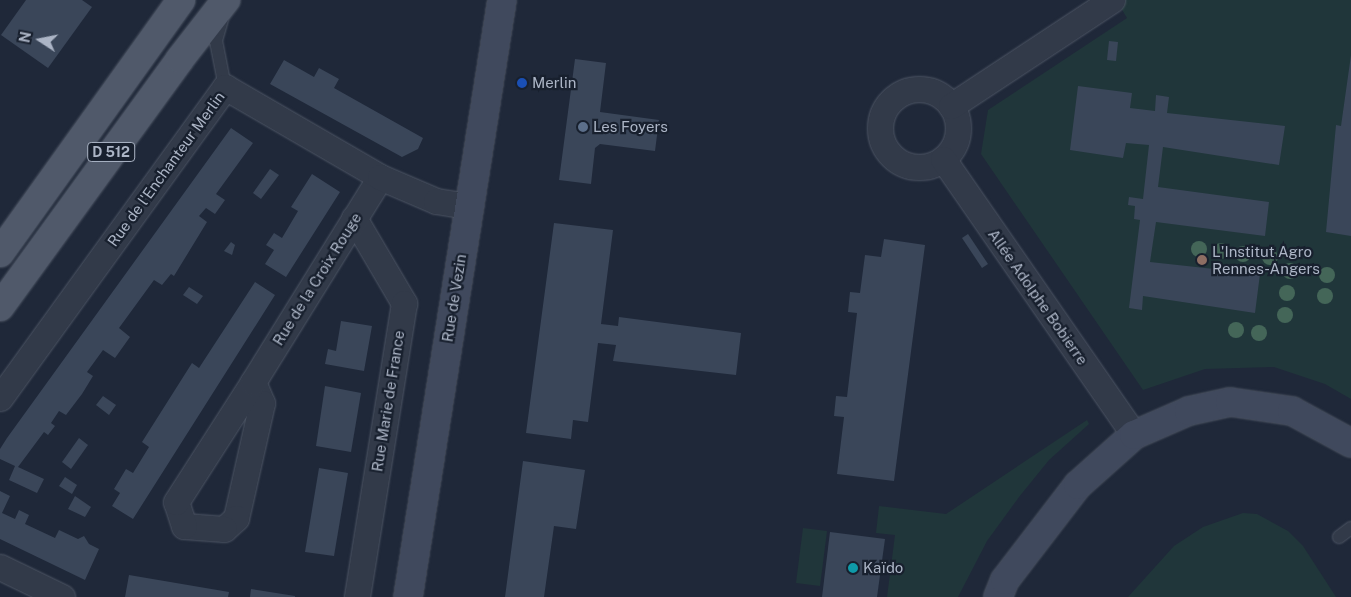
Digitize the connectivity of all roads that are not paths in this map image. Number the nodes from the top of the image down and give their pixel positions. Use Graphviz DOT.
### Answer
graph roads {
  1 [pos="181,0"];
  2 [pos="227,0"];
  3 [pos="502,0"];
  4 [pos="1112,0"];
  5 [pos="225,87"];
  6 [pos="951,106"];
  7 [pos="943,159"];
  8 [pos="380,176"];
  9 [pos="469,206"];
  10 [pos="354,218"];
  11 [pos="0,253"];
  12 [pos="0,308"];
  13 [pos="254,382"];
  14 [pos="0,398"];
  15 [pos="1134,435"];
  16 [pos="1351,443"];
  17 [pos="1351,528"];
  18 [pos="1339,538"];
  19 [pos="0,567"];
  20 [pos="62,597"];
  21 [pos="357,597"];
  22 [pos="408,597"];
  23 [pos="998,597"];
  1 -- 11 [label="main road, D 512"];
  2 -- 5 [label="lane"];
  2 -- 12 [label="main road, D 512"];
  3 -- 9 [label="main road, Rue de Vezin"];
  4 -- 6 [label="street"];
  5 -- 8 [label="street, Rue de l'Enchanteur Merlin"];
  5 -- 14 [label="street, Rue de l'Enchanteur Merlin"];
  6 -- 7 [label="street"];
  6 -- 7 [label="street"];
  7 -- 15 [label="street, Allée Adolphe Bobierre"];
  8 -- 9 [label="street, Rue de l'Enchanteur Merlin"];
  8 -- 10 [label="street, Rue de la Croix Rouge"];
  9 -- 22 [label="main road, Rue de Vezin"];
  10 -- 13 [label="street, Rue de la Croix Rouge"];
  10 -- 21 [label="street, Rue Marie de France"];
  13 -- 13 [label="street, Rue de la Croix Rouge"];
  15 -- 16 [label="main road"];
  15 -- 23 [label="main road"];
  17 -- 18 [label="lane"];
  19 -- 20 [label="street"];
}
